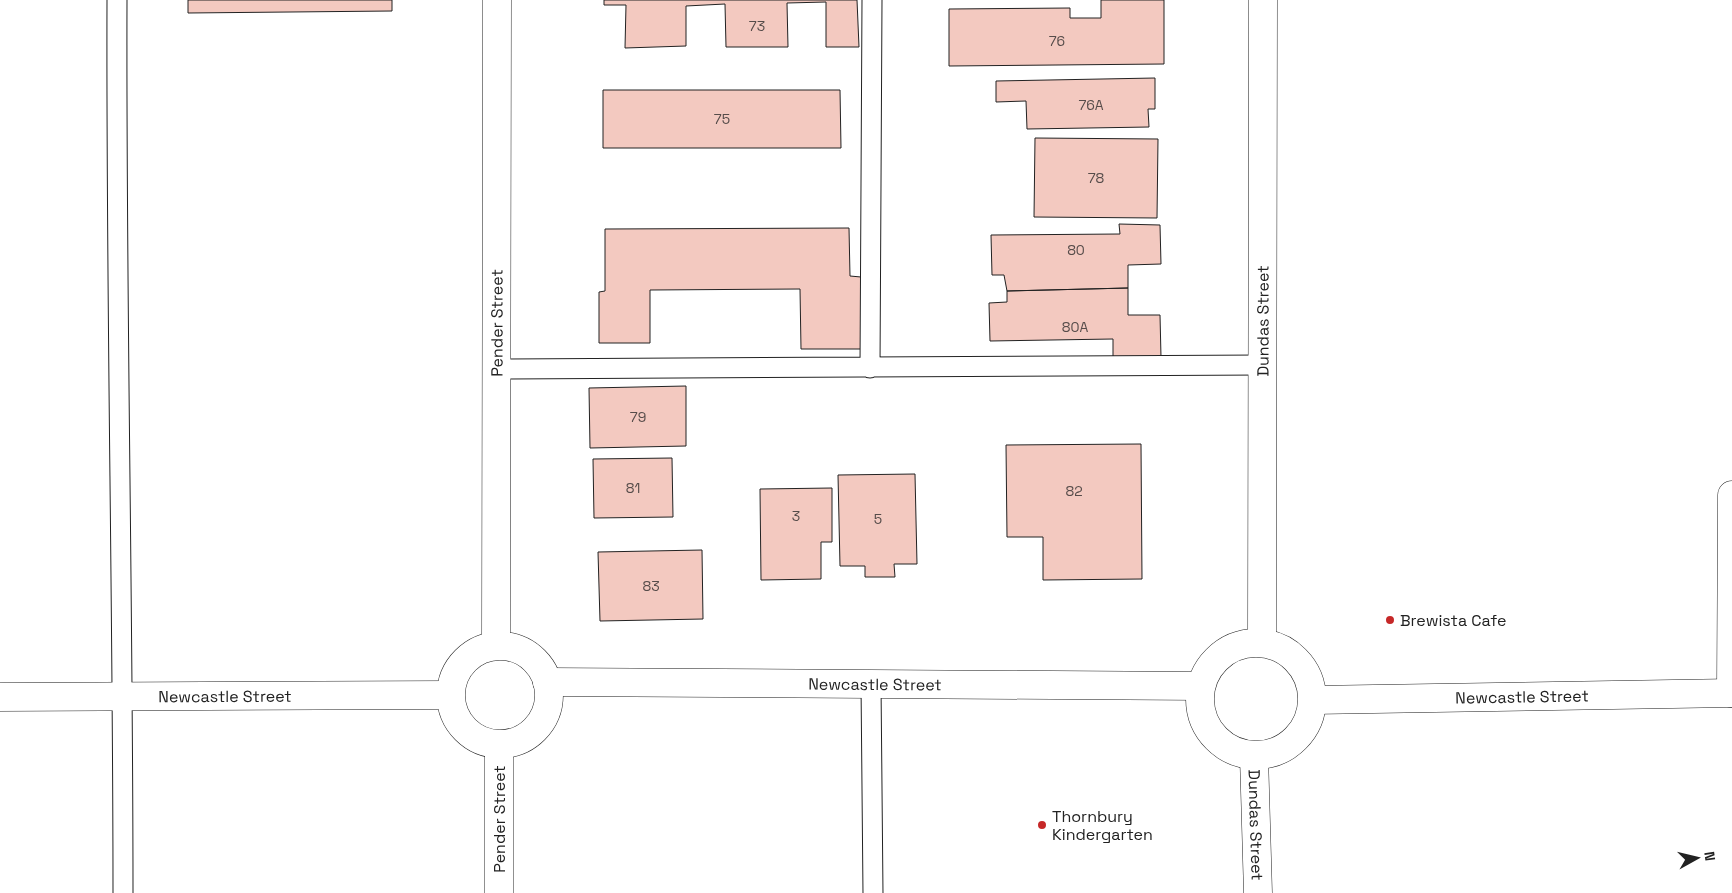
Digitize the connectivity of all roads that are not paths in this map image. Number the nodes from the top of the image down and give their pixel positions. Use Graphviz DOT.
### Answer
graph roads {
  1 [pos="117,0"];
  2 [pos="497,0"];
  3 [pos="872,0"];
  4 [pos="1262,0"];
  5 [pos="1263,365"];
  6 [pos="870,368"];
  7 [pos="496,370"];
  8 [pos="1732,496"];
  9 [pos="1262,642"];
  10 [pos="496,645"];
  11 [pos="547,682"];
  12 [pos="871,683"];
  13 [pos="1201,686"];
  14 [pos="1731,693"];
  15 [pos="450,695"];
  16 [pos="123,696"];
  17 [pos="0,697"];
  18 [pos="1313,700"];
  19 [pos="499,745"];
  20 [pos="1254,756"];
  21 [pos="123,893"];
  22 [pos="499,893"];
  23 [pos="873,893"];
  24 [pos="1258,893"];
  1 -- 16 [label="lane"];
  2 -- 7 [label="street, Pender Street"];
  3 -- 6 [label="lane"];
  4 -- 5 [label="street, Dundas Street"];
  5 -- 6 [label="lane"];
  5 -- 9 [label="street, Dundas Street"];
  6 -- 7 [label="lane"];
  7 -- 10 [label="street, Pender Street"];
  8 -- 14 [label="street"];
  9 -- 13 [label="street"];
  9 -- 18 [label="street"];
  10 -- 11 [label="street"];
  10 -- 15 [label="street"];
  11 -- 12 [label="street, Newcastle Street"];
  11 -- 19 [label="street"];
  12 -- 13 [label="street, Newcastle Street"];
  12 -- 23 [label="lane"];
  13 -- 20 [label="street"];
  14 -- 18 [label="street, Newcastle Street"];
  15 -- 16 [label="street, Newcastle Street"];
  15 -- 19 [label="street"];
  16 -- 17 [label="street, Newcastle Street"];
  16 -- 21 [label="lane"];
  18 -- 20 [label="street"];
  19 -- 22 [label="street, Pender Street"];
  20 -- 24 [label="street, Dundas Street"];
}
